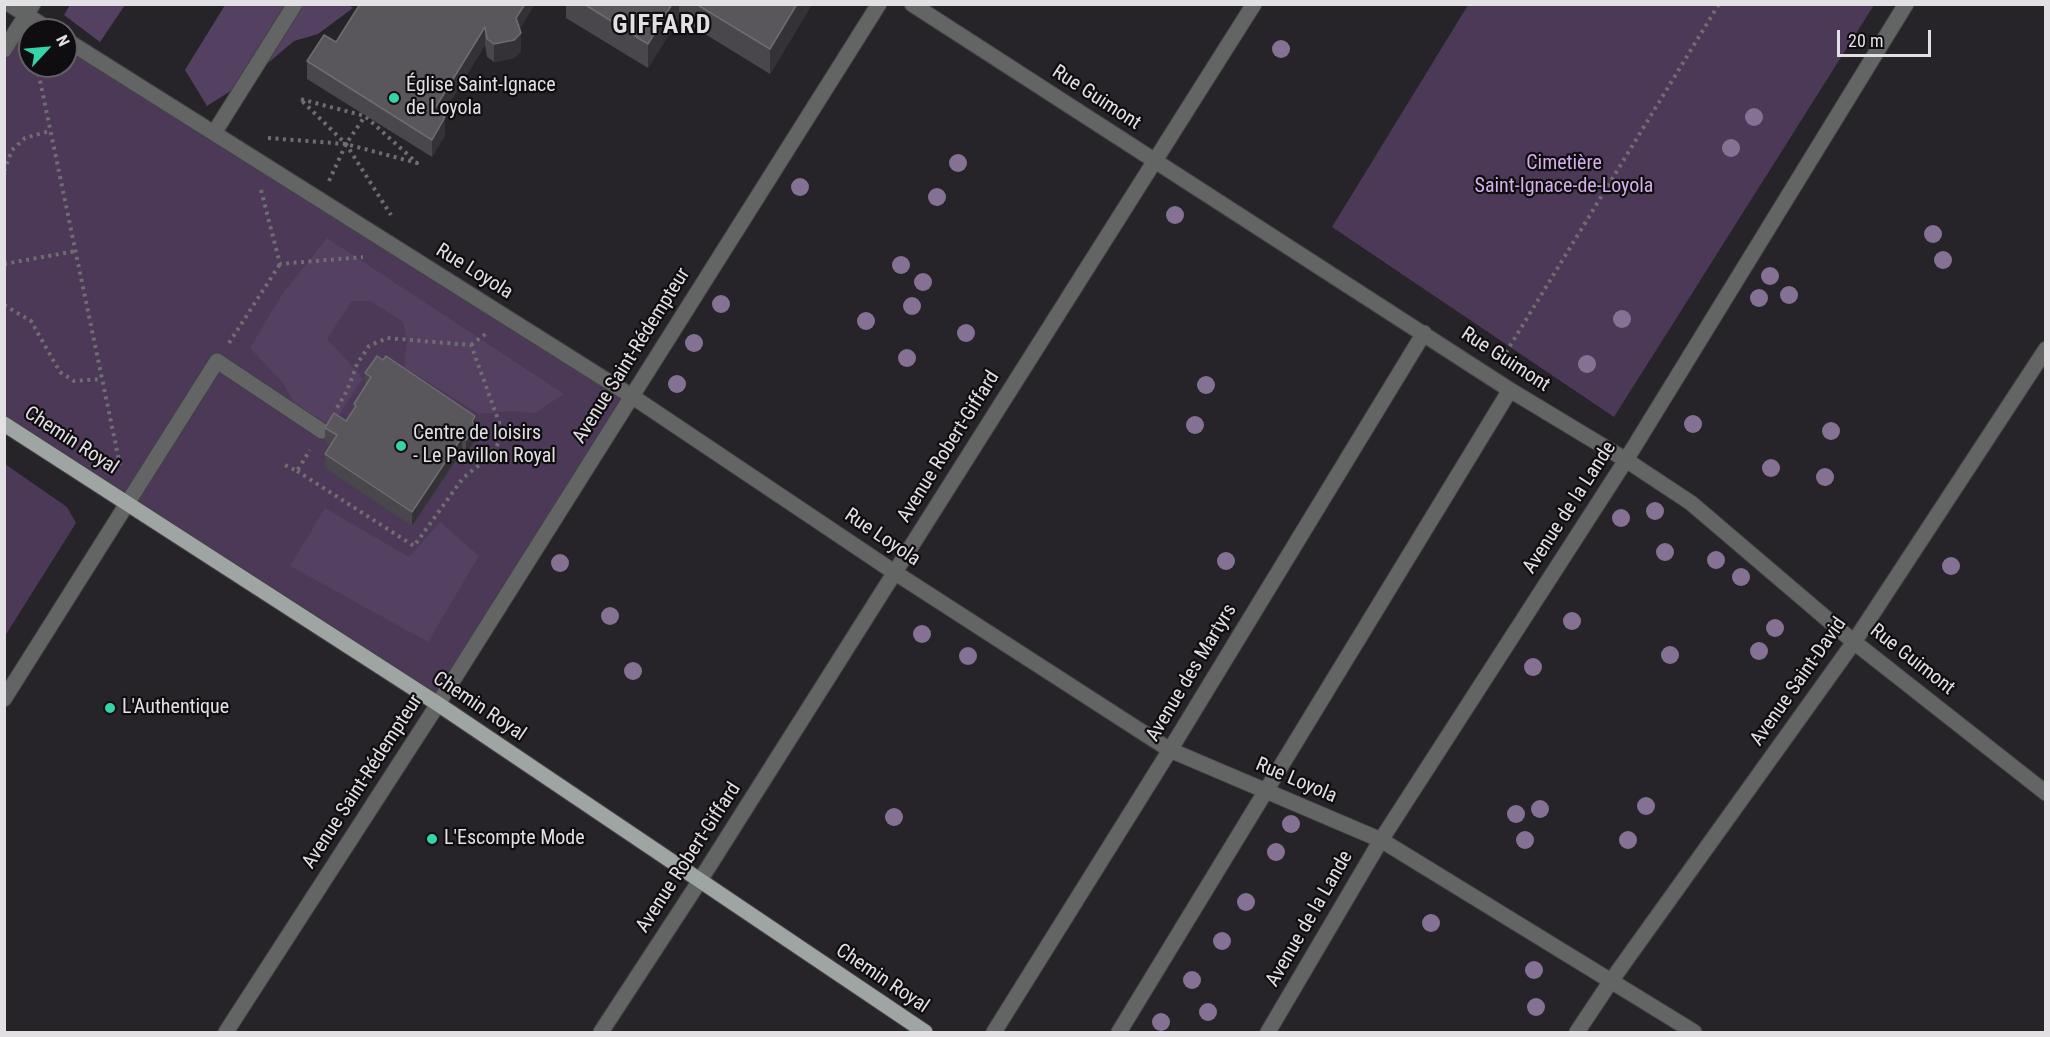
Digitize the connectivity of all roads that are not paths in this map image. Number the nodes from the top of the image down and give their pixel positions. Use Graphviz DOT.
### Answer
graph roads {
  1 [pos="9,4"];
  2 [pos="295,4"];
  3 [pos="879,4"];
  4 [pos="912,4"];
  5 [pos="1254,4"];
  6 [pos="1906,4"];
  7 [pos="30,10"];
  8 [pos="78,48"];
  9 [pos="4,50"];
  10 [pos="214,133"];
  11 [pos="1155,160"];
  12 [pos="1424,333"];
  13 [pos="2046,349"];
  14 [pos="1510,390"];
  15 [pos="633,397"];
  16 [pos="4,424"];
  17 [pos="322,432"];
  18 [pos="1626,460"];
  19 [pos="128,503"];
  20 [pos="894,572"];
  21 [pos="1854,642"];
  22 [pos="4,699"];
  23 [pos="438,704"];
  24 [pos="1170,750"];
  25 [pos="1267,791"];
  26 [pos="2046,793"];
  27 [pos="1381,840"];
  28 [pos="699,882"];
  29 [pos="1611,981"];
  30 [pos="226,1032"];
  31 [pos="601,1032"];
  32 [pos="925,1032"];
  33 [pos="994,1032"];
  34 [pos="1119,1032"];
  35 [pos="1268,1032"];
  36 [pos="1577,1032"];
  37 [pos="1694,1032"];
  1 -- 7 [label="street"];
  2 -- 10 [label="street"];
  3 -- 15 [label="street, Avenue Saint-Rédempteur"];
  4 -- 11 [label="street, Rue Guimont"];
  5 -- 11 [label="street, Avenue Robert-Giffard"];
  6 -- 18 [label="street, Avenue de la Lande"];
  7 -- 9 [label="street"];
  8 -- 10 [label="street, Rue Loyola"];
  10 -- 15 [label="street, Rue Loyola"];
  11 -- 12 [label="street, Rue Guimont"];
  11 -- 20 [label="street, Avenue Robert-Giffard"];
  12 -- 14 [label="street, Rue Guimont"];
  12 -- 24 [label="street, Avenue des Martyrs"];
  13 -- 21 [label="street, Avenue Saint-David"];
  14 -- 18 [label="street, Rue Guimont"];
  14 -- 25 [label="street"];
  15 -- 20 [label="street, Rue Loyola"];
  15 -- 23 [label="street, Avenue Saint-Rédempteur"];
  16 -- 19 [label="main road, Chemin Royal"];
  17 -- 19 [label="street"];
  18 -- 21 [label="street, Rue Guimont"];
  18 -- 27 [label="street, Avenue de la Lande"];
  19 -- 22 [label="street"];
  19 -- 23 [label="main road, Chemin Royal"];
  20 -- 24 [label="street, Rue Loyola"];
  20 -- 28 [label="street, Avenue Robert-Giffard"];
  21 -- 26 [label="street, Rue Guimont"];
  21 -- 29 [label="street, Avenue Saint-David"];
  23 -- 28 [label="main road, Chemin Royal"];
  23 -- 30 [label="street, Avenue Saint-Rédempteur"];
  24 -- 25 [label="street, Rue Loyola"];
  24 -- 33 [label="street, Avenue des Martyrs"];
  25 -- 27 [label="street, Rue Loyola"];
  25 -- 34 [label="street"];
  27 -- 29 [label="street, Rue Loyola"];
  27 -- 35 [label="street, Avenue de la Lande"];
  28 -- 31 [label="street, Avenue Robert-Giffard"];
  28 -- 32 [label="main road, Chemin Royal"];
  29 -- 36 [label="street, Avenue Saint-David"];
  29 -- 37 [label="street, Rue Loyola"];
}
